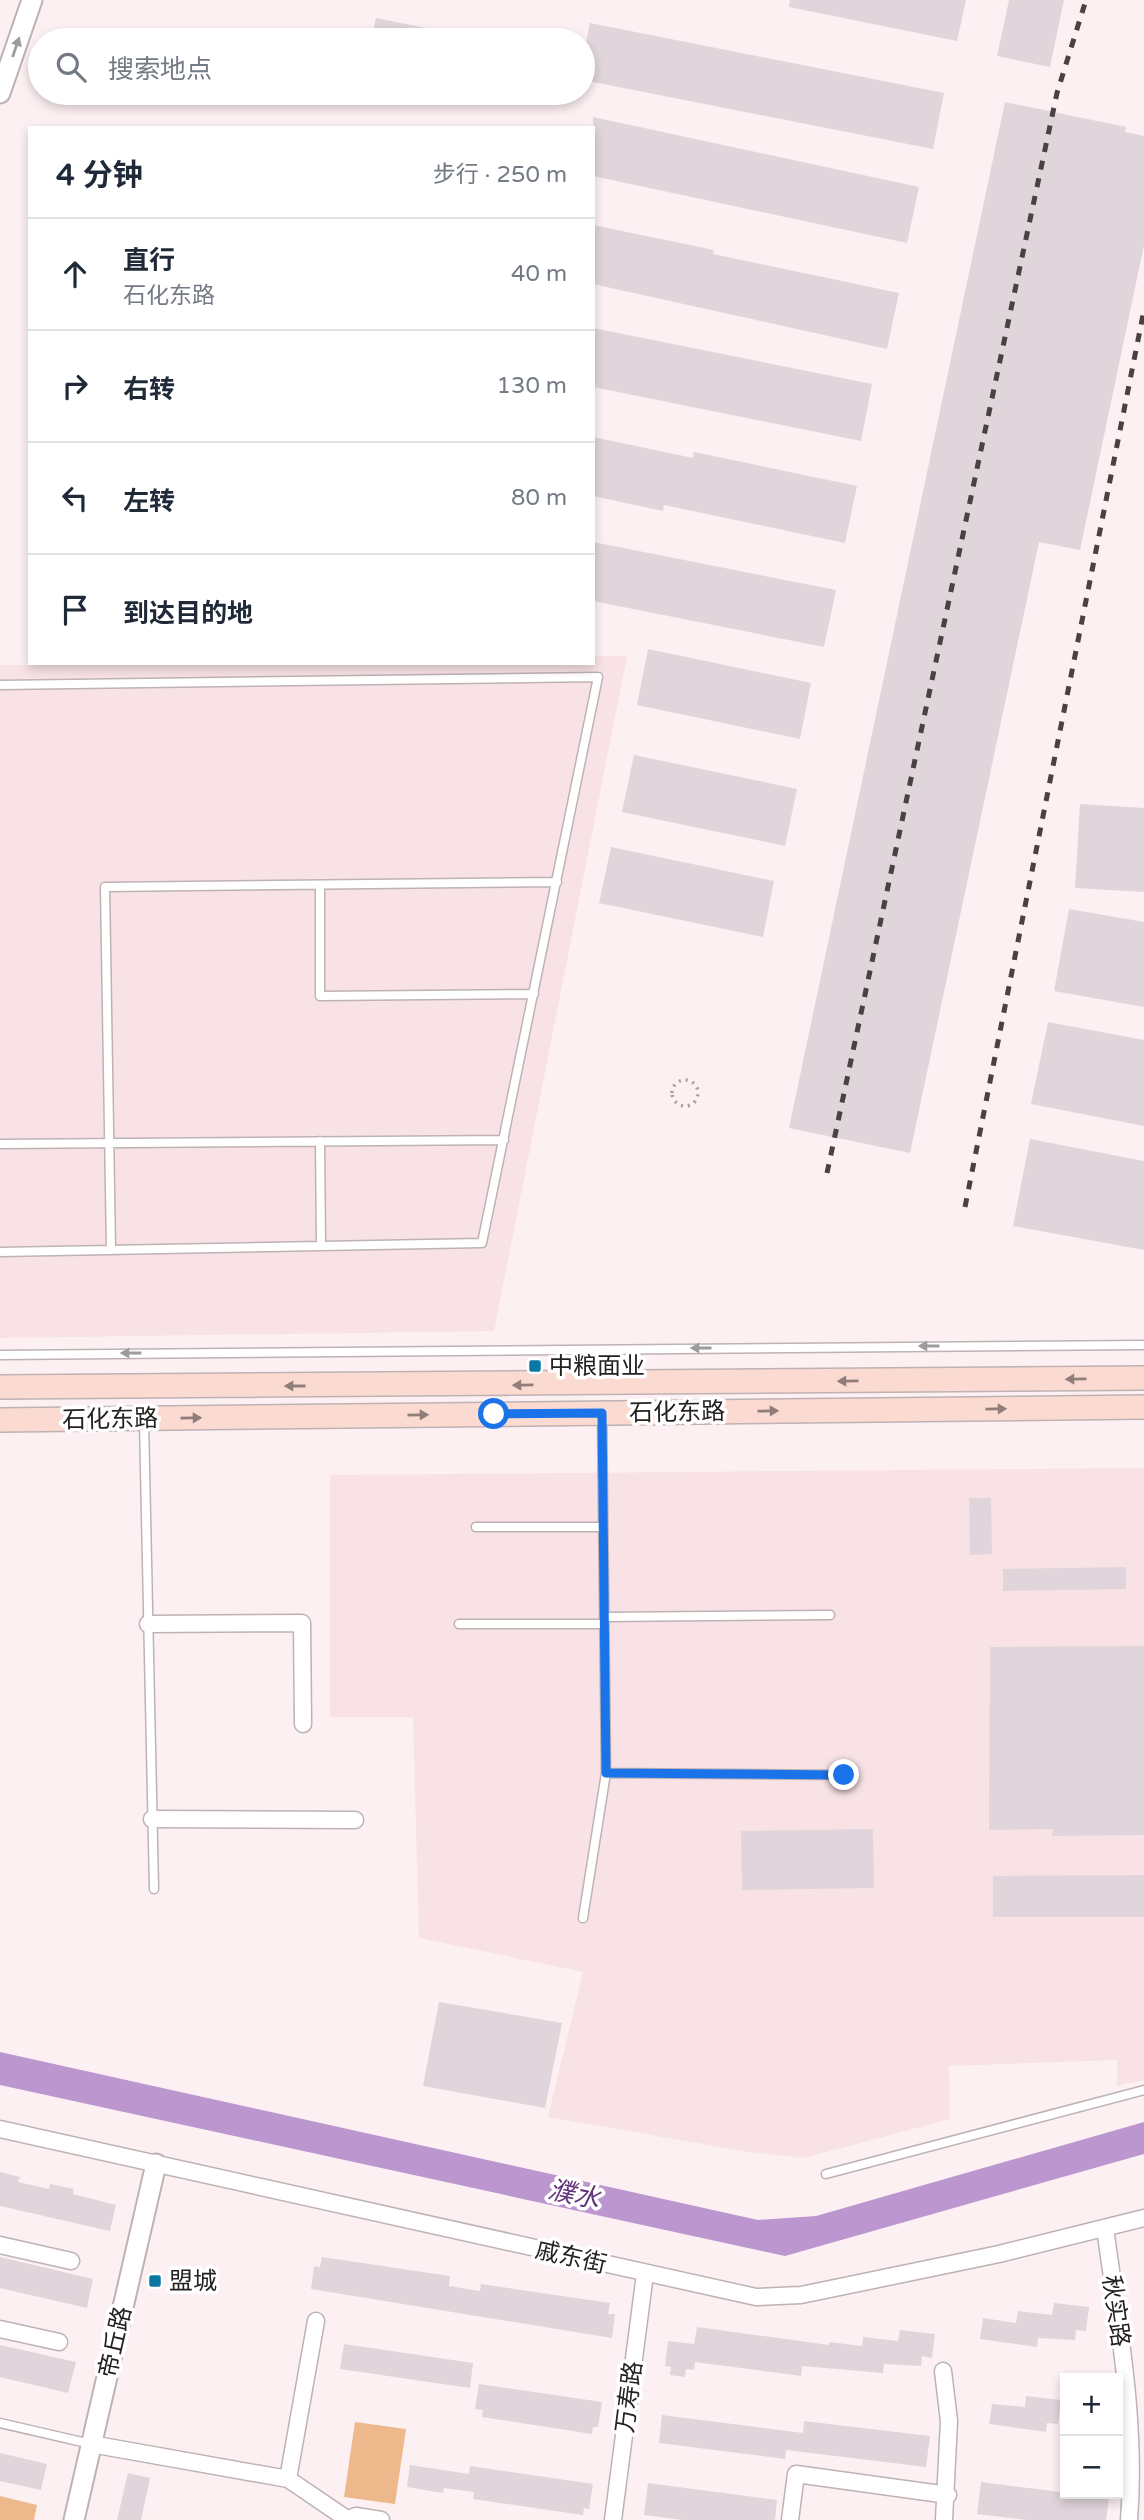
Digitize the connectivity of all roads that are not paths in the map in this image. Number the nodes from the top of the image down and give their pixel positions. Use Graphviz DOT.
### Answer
graph roads {
  1 [pos="32,0"];
  2 [pos="0,93"];
  3 [pos="0,685"];
  4 [pos="557,882"];
  5 [pos="320,885"];
  6 [pos="534,994"];
  7 [pos="504,1140"];
  8 [pos="320,1141"];
  9 [pos="109,1143"];
  10 [pos="0,1144"];
  11 [pos="321,1246"];
  12 [pos="111,1250"];
  13 [pos="0,1252"];
  14 [pos="1144,1345"];
  15 [pos="0,1354"];
  16 [pos="1144,1378"];
  17 [pos="0,1387"];
  18 [pos="1144,1407"];
  19 [pos="602,1413"];
  20 [pos="144,1418"];
  21 [pos="0,1420"];
  22 [pos="475,1527"];
  23 [pos="603,1527"];
  24 [pos="830,1615"];
  25 [pos="604,1620"];
  26 [pos="148,1624"];
  27 [pos="459,1624"];
  28 [pos="303,1724"];
  29 [pos="606,1773"];
  30 [pos="844,1775"];
  31 [pos="152,1819"];
  32 [pos="355,1820"];
  33 [pos="154,1889"];
  34 [pos="583,1918"];
  35 [pos="1144,2090"];
  36 [pos="0,2129"];
  37 [pos="156,2164"];
  38 [pos="826,2174"];
  39 [pos="1144,2218"];
  40 [pos="1105,2228"];
  41 [pos="0,2245"];
  42 [pos="71,2261"];
  43 [pos="645,2274"];
  44 [pos="316,2321"];
  45 [pos="0,2329"];
  46 [pos="59,2342"];
  47 [pos="943,2371"];
  48 [pos="0,2423"];
  49 [pos="91,2444"];
  50 [pos="1137,2452"];
  51 [pos="288,2479"];
  52 [pos="948,2495"];
  53 [pos="74,2520"];
  54 [pos="346,2520"];
  55 [pos="381,2520"];
  56 [pos="613,2520"];
  57 [pos="790,2520"];
  58 [pos="944,2520"];
  59 [pos="1129,2520"];
  2 -- 1 [label="street, one-way"];
  3 -- 4 [label="lane"];
  4 -- 5 [label="lane"];
  4 -- 6 [label="lane"];
  5 -- 6 [label="lane"];
  5 -- 9 [label="lane"];
  6 -- 7 [label="lane"];
  7 -- 8 [label="lane"];
  7 -- 11 [label="lane"];
  8 -- 9 [label="lane"];
  8 -- 11 [label="lane"];
  9 -- 10 [label="lane"];
  9 -- 12 [label="lane"];
  11 -- 12 [label="lane"];
  12 -- 13 [label="lane"];
  14 -- 15 [label="lane, one-way"];
  16 -- 17 [label="main road, 石化东路, one-way"];
  19 -- 18 [label="main road, 石化东路, one-way"];
  20 -- 19 [label="main road, 石化东路, one-way"];
  19 -- 23 [label="lane"];
  20 -- 21 [label="main road, 石化东路"];
  20 -- 26 [label="lane"];
  22 -- 23 [label="lane"];
  23 -- 25 [label="lane"];
  24 -- 25 [label="lane"];
  25 -- 27 [label="lane"];
  25 -- 29 [label="lane"];
  26 -- 28 [label="street"];
  26 -- 31 [label="lane"];
  29 -- 30 [label="lane"];
  29 -- 34 [label="lane"];
  31 -- 32 [label="street"];
  31 -- 33 [label="lane"];
  35 -- 38 [label="lane"];
  36 -- 37 [label="street, 戚东街"];
  37 -- 43 [label="street, 戚东街"];
  37 -- 49 [label="street, 帝丘路"];
  39 -- 40 [label="street, 戚东街"];
  40 -- 43 [label="street, 戚东街"];
  40 -- 50 [label="street, 秋实路"];
  41 -- 42 [label="street"];
  43 -- 56 [label="street, 万寿路"];
  44 -- 51 [label="street"];
  45 -- 46 [label="street"];
  47 -- 52 [label="street"];
  48 -- 49 [label="lane"];
  49 -- 51 [label="street"];
  49 -- 53 [label="street, 帝丘路"];
  50 -- 59 [label="street, 秋实路"];
  51 -- 54 [label="street"];
  52 -- 57 [label="street"];
  52 -- 58 [label="street"];
  54 -- 55 [label="street"];
}
